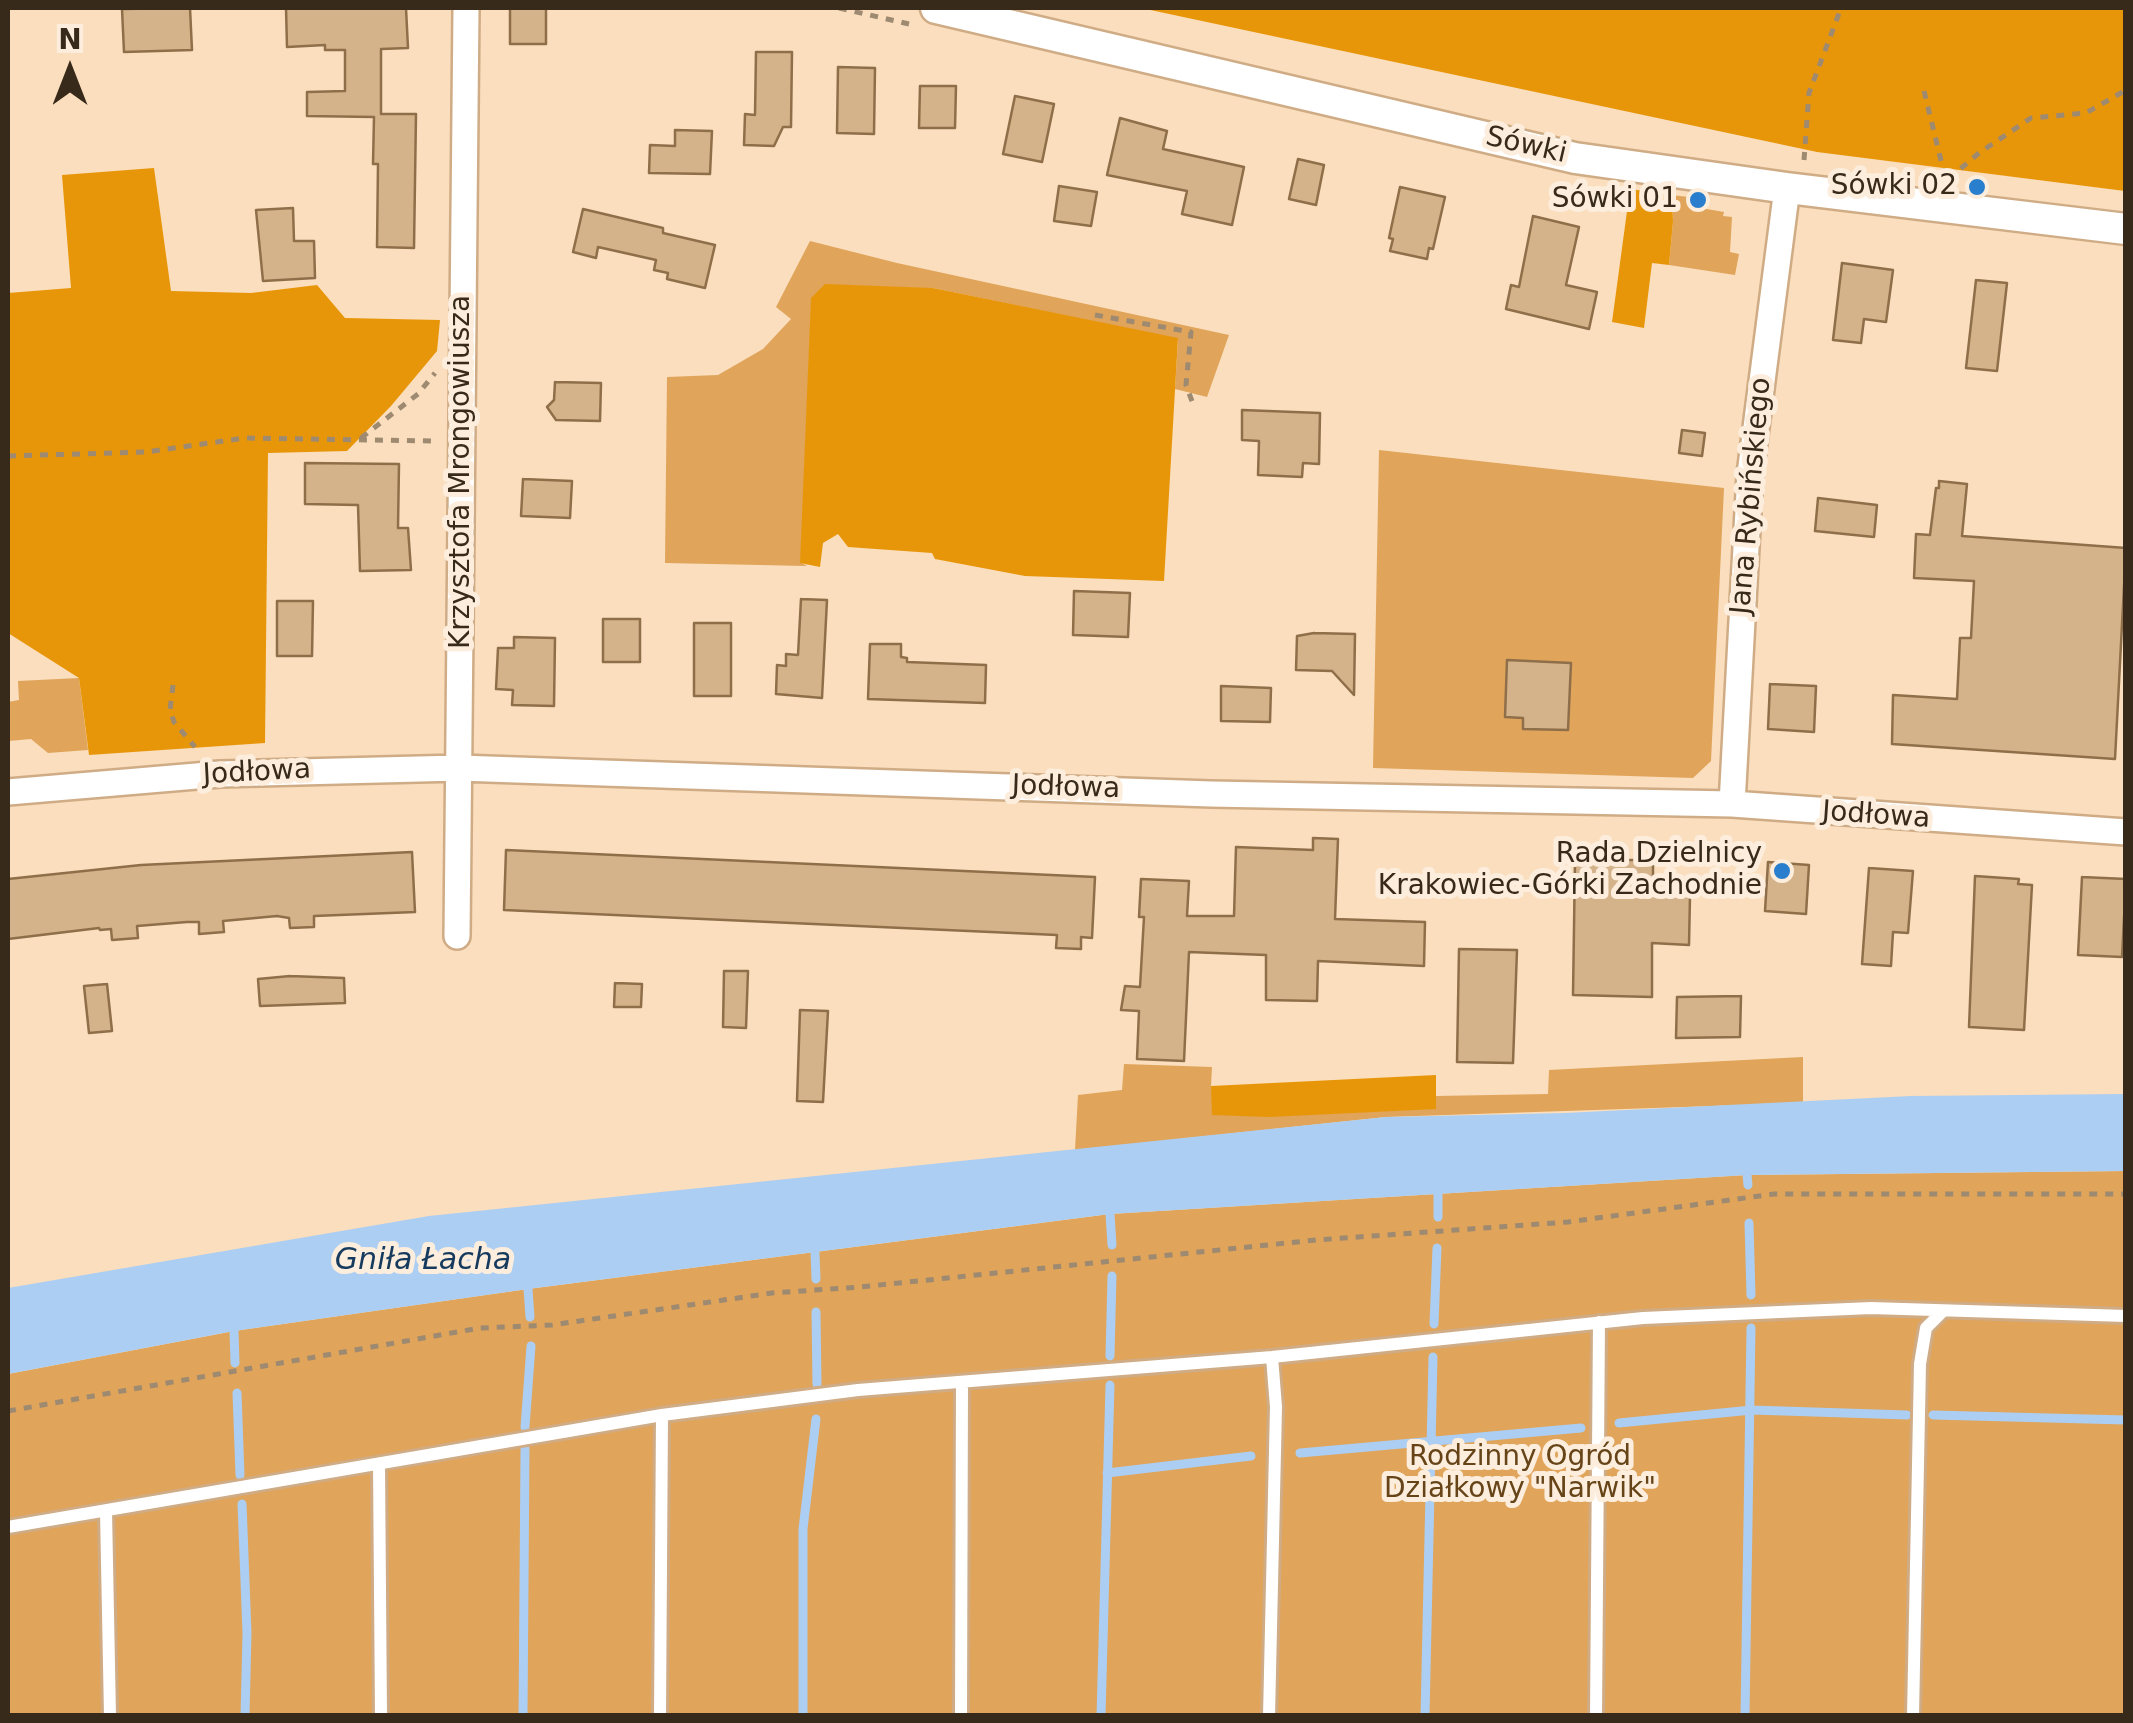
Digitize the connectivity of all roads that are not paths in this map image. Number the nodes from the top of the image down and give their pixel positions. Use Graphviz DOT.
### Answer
graph roads {
  1 [pos="466,8"];
  2 [pos="936,8"];
  3 [pos="1787,188"];
  4 [pos="2126,229"];
  5 [pos="459,768"];
  6 [pos="8,792"];
  7 [pos="1732,804"];
  8 [pos="2126,832"];
  9 [pos="457,936"];
  10 [pos="1943,1311"];
  11 [pos="2126,1316"];
  12 [pos="1599,1322"];
  13 [pos="1272,1356"];
  14 [pos="962,1382"];
  15 [pos="662,1415"];
  16 [pos="379,1464"];
  17 [pos="106,1510"];
  18 [pos="8,1527"];
  19 [pos="110,1716"];
  20 [pos="381,1716"];
  21 [pos="660,1716"];
  22 [pos="961,1716"];
  23 [pos="1269,1716"];
  24 [pos="1596,1716"];
  25 [pos="1913,1716"];
  1 -- 5 [label="street, Krzysztofa Mrongowiusza"];
  2 -- 3 [label="street, Sówki"];
  3 -- 4 [label="street, Sówki"];
  3 -- 7 [label="street, Jana Rybińskiego"];
  5 -- 6 [label="street, Jodłowa"];
  5 -- 7 [label="street, Jodłowa"];
  5 -- 9 [label="street, Krzysztofa Mrongowiusza"];
  7 -- 8 [label="street, Jodłowa"];
  10 -- 11 [label="lane"];
  10 -- 12 [label="lane"];
  10 -- 25 [label="lane"];
  12 -- 13 [label="lane"];
  12 -- 24 [label="lane"];
  13 -- 14 [label="lane"];
  13 -- 23 [label="lane"];
  14 -- 15 [label="lane"];
  14 -- 22 [label="lane"];
  15 -- 16 [label="lane"];
  15 -- 21 [label="lane"];
  16 -- 17 [label="lane"];
  16 -- 20 [label="lane"];
  17 -- 18 [label="lane"];
  17 -- 19 [label="lane"];
}
